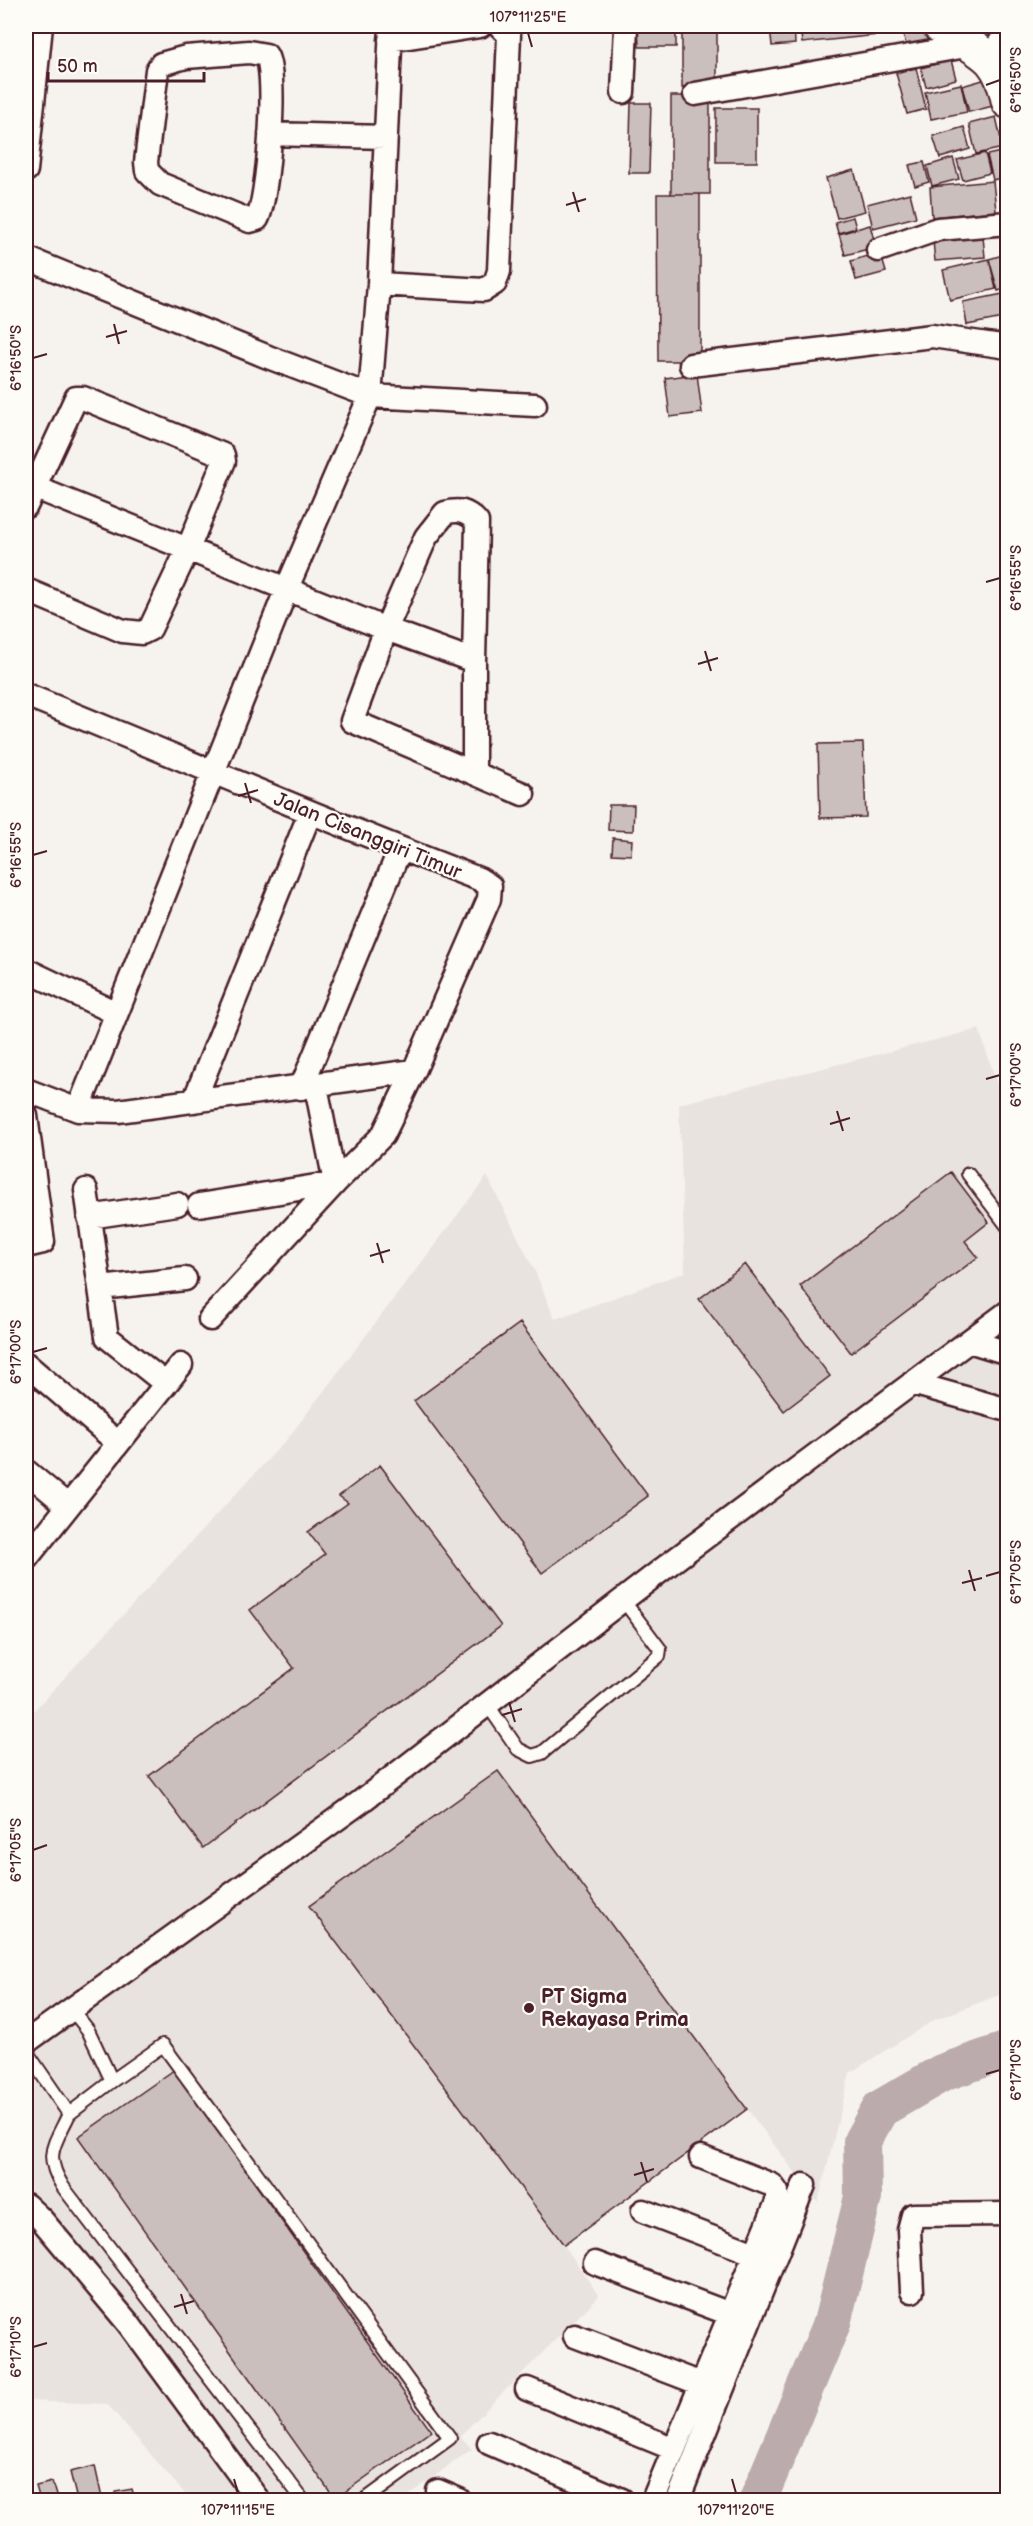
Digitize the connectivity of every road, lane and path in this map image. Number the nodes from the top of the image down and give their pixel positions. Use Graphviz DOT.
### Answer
graph roads {
  1 [pos="40,26"];
  2 [pos="480,26"];
  3 [pos="500,26"];
  4 [pos="626,26"];
  5 [pos="939,26"];
  6 [pos="1006,26"];
  7 [pos="390,33"];
  8 [pos="980,51"];
  9 [pos="623,92"];
  10 [pos="695,94"];
  11 [pos="1008,102"];
  12 [pos="270,134"];
  13 [pos="385,137"];
  14 [pos="26,170"];
  15 [pos="1008,223"];
  16 [pos="878,250"];
  17 [pos="26,258"];
  18 [pos="379,284"];
  19 [pos="1008,347"];
  20 [pos="691,365"];
  21 [pos="370,396"];
  22 [pos="535,405"];
  23 [pos="28,492"];
  24 [pos="188,549"];
  25 [pos="287,588"];
  26 [pos="26,590"];
  27 [pos="386,629"];
  28 [pos="474,661"];
  29 [pos="26,695"];
  30 [pos="213,771"];
  31 [pos="474,773"];
  32 [pos="523,794"];
  33 [pos="310,813"];
  34 [pos="400,849"];
  35 [pos="26,970"];
  36 [pos="116,1013"];
  37 [pos="414,1071"];
  38 [pos="308,1087"];
  39 [pos="26,1090"];
  40 [pos="195,1101"];
  41 [pos="78,1110"];
  42 [pos="26,1116"];
  43 [pos="968,1174"];
  44 [pos="335,1183"];
  45 [pos="86,1190"];
  46 [pos="89,1217"];
  47 [pos="1008,1227"];
  48 [pos="26,1246"];
  49 [pos="184,1279"];
  50 [pos="100,1288"];
  51 [pos="1008,1312"];
  52 [pos="210,1319"];
  53 [pos="969,1341"];
  54 [pos="1008,1353"];
  55 [pos="26,1364"];
  56 [pos="180,1365"];
  57 [pos="912,1383"];
  58 [pos="166,1384"];
  59 [pos="1008,1410"];
  60 [pos="118,1443"];
  61 [pos="26,1470"];
  62 [pos="68,1506"];
  63 [pos="26,1559"];
  64 [pos="623,1600"];
  65 [pos="487,1704"];
  66 [pos="72,2010"];
  67 [pos="26,2042"];
  68 [pos="26,2051"];
  69 [pos="112,2081"];
  70 [pos="69,2114"];
  71 [pos="701,2157"];
  72 [pos="804,2185"];
  73 [pos="26,2205"];
  74 [pos="643,2211"];
  75 [pos="1008,2214"];
  76 [pos="755,2254"];
  77 [pos="595,2263"];
  78 [pos="912,2291"];
  79 [pos="730,2314"];
  80 [pos="575,2336"];
  81 [pos="701,2384"];
  82 [pos="527,2389"];
  83 [pos="489,2443"];
  84 [pos="674,2449"];
  85 [pos="258,2500"];
  86 [pos="303,2500"];
  87 [pos="365,2500"];
  88 [pos="622,2500"];
  89 [pos="653,2500"];
  90 [pos="678,2500"];
  1 -- 14 [label="street"];
  2 -- 7 [label="street"];
  3 -- 18 [label="street"];
  4 -- 9 [label="street"];
  5 -- 8 [label="street"];
  6 -- 8 [label="street"];
  7 -- 13 [label="street"];
  8 -- 10 [label="street"];
  8 -- 11 [label="street"];
  12 -- 12 [label="street"];
  12 -- 13 [label="street"];
  13 -- 18 [label="street"];
  15 -- 16 [label="street"];
  17 -- 21 [label="street"];
  18 -- 21 [label="street"];
  19 -- 20 [label="street"];
  21 -- 22 [label="street"];
  21 -- 25 [label="street"];
  23 -- 24 [label="street"];
  23 -- 24 [label="street"];
  24 -- 25 [label="street"];
  24 -- 26 [label="street"];
  25 -- 27 [label="street"];
  25 -- 30 [label="street"];
  27 -- 28 [label="street"];
  27 -- 28 [label="street"];
  27 -- 31 [label="street"];
  28 -- 31 [label="street"];
  29 -- 30 [label="street, Jalan Cisanggiri Timur"];
  30 -- 33 [label="street, Jalan Cisanggiri Timur"];
  30 -- 36 [label="street"];
  31 -- 32 [label="street"];
  33 -- 34 [label="street, Jalan Cisanggiri Timur"];
  33 -- 40 [label="street"];
  34 -- 37 [label="street, Jalan Cisanggiri Timur"];
  34 -- 38 [label="street"];
  35 -- 36 [label="street"];
  36 -- 41 [label="street"];
  37 -- 38 [label="street"];
  37 -- 44 [label="street"];
  38 -- 40 [label="street"];
  38 -- 44 [label="street"];
  39 -- 41 [label="street"];
  40 -- 41 [label="street"];
  42 -- 48 [label="street"];
  43 -- 47 [label="lane"];
  44 -- 46 [label="street"];
  44 -- 52 [label="street"];
  45 -- 46 [label="street"];
  46 -- 50 [label="street"];
  49 -- 50 [label="street"];
  50 -- 58 [label="street"];
  51 -- 53 [label="street"];
  53 -- 54 [label="street"];
  53 -- 57 [label="street"];
  55 -- 60 [label="street"];
  56 -- 58 [label="street"];
  57 -- 59 [label="street"];
  57 -- 64 [label="street"];
  58 -- 60 [label="street"];
  60 -- 62 [label="street"];
  61 -- 62 [label="street"];
  62 -- 63 [label="street"];
  64 -- 65 [label="street"];
  64 -- 65 [label="lane"];
  65 -- 66 [label="street"];
  66 -- 67 [label="street"];
  66 -- 69 [label="lane"];
  68 -- 70 [label="lane"];
  69 -- 70 [label="lane"];
  69 -- 87 [label="lane"];
  70 -- 86 [label="lane"];
  71 -- 76 [label="street"];
  72 -- 90 [label="street"];
  73 -- 85 [label="street"];
  74 -- 76 [label="street"];
  75 -- 78 [label="street"];
  76 -- 79 [label="street"];
  77 -- 79 [label="street"];
  79 -- 81 [label="street"];
  80 -- 81 [label="street"];
  81 -- 84 [label="street"];
  82 -- 84 [label="street"];
  83 -- 88 [label="street"];
  84 -- 89 [label="street"];
}
